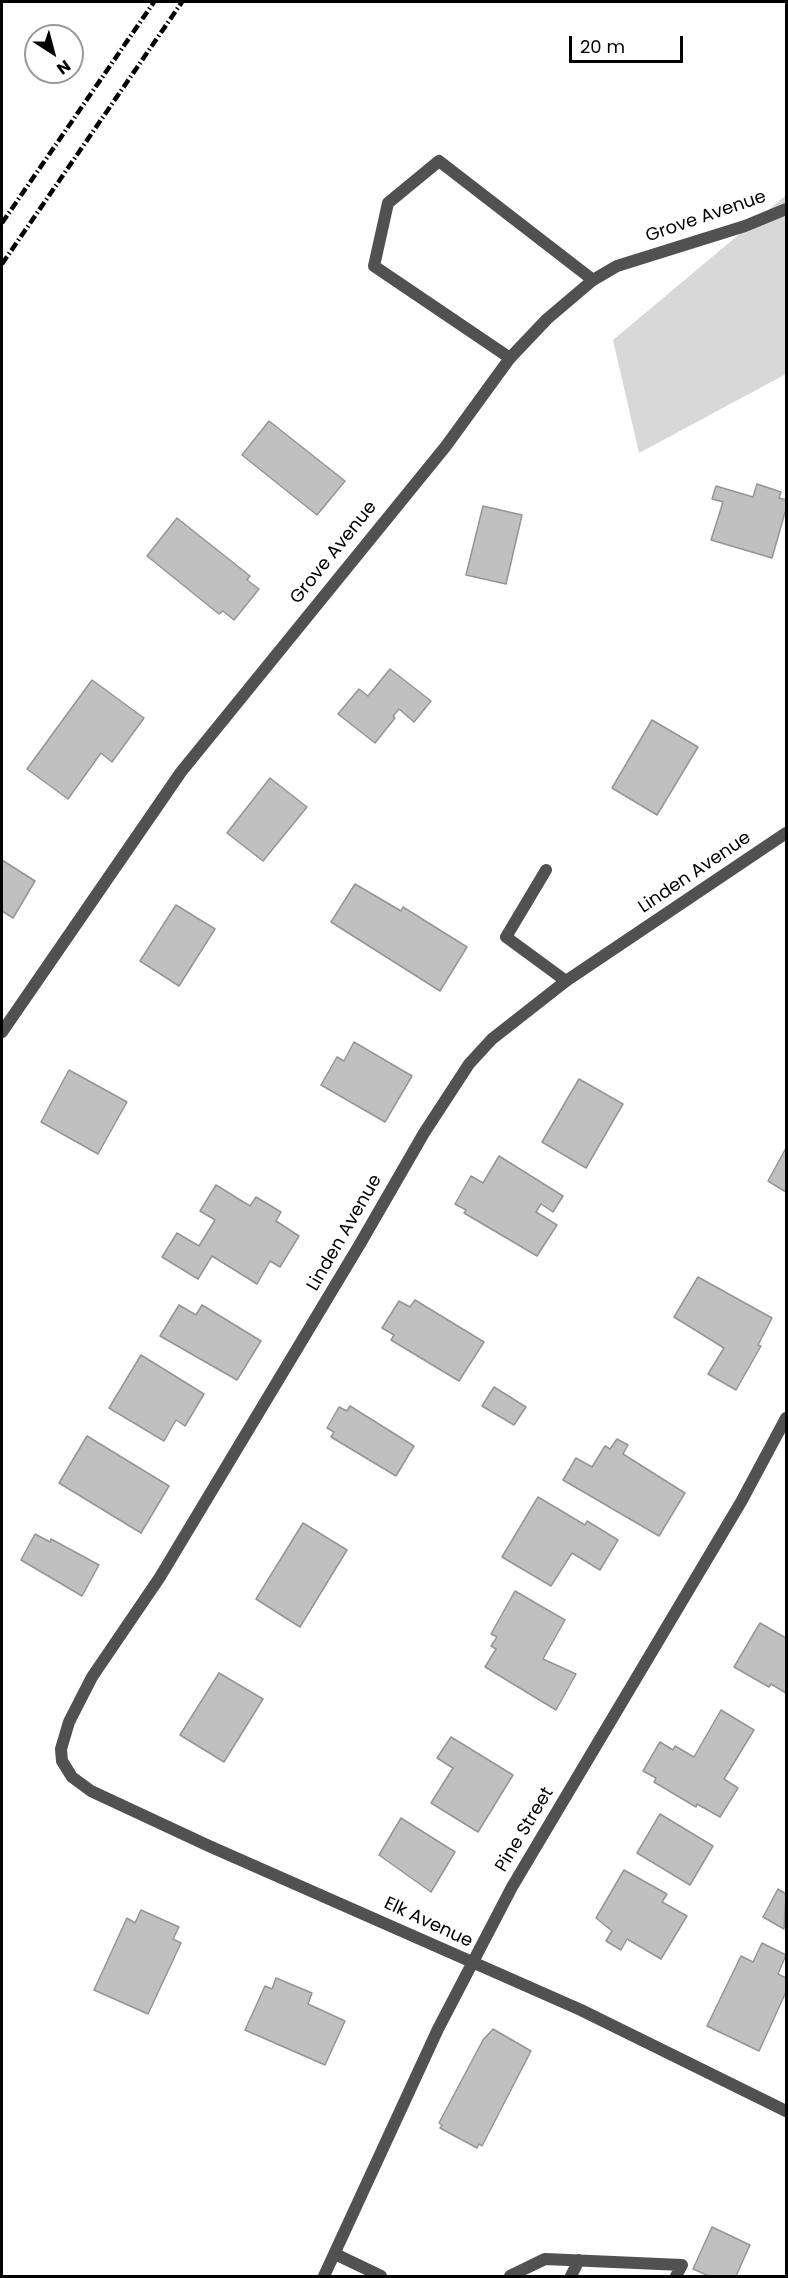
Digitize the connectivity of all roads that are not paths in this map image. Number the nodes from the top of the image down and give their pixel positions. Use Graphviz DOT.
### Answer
graph roads {
  1 [pos="786,209"];
  2 [pos="593,280"];
  3 [pos="510,358"];
  4 [pos="786,834"];
  5 [pos="546,870"];
  6 [pos="566,981"];
  7 [pos="2,1032"];
  8 [pos="786,1418"];
  9 [pos="62,1761"];
  10 [pos="472,1963"];
  11 [pos="786,2110"];
  12 [pos="335,2254"];
  13 [pos="579,2260"];
  14 [pos="324,2277"];
  15 [pos="381,2277"];
  16 [pos="510,2277"];
  17 [pos="571,2277"];
  18 [pos="676,2277"];
  1 -- 2 [label="street, Grove Avenue"];
  2 -- 3 [label="street, Grove Avenue"];
  2 -- 3 [label="street"];
  3 -- 7 [label="street, Grove Avenue"];
  4 -- 6 [label="street, Linden Avenue"];
  5 -- 6 [label="street"];
  6 -- 9 [label="street, Linden Avenue"];
  8 -- 10 [label="street, Pine Street"];
  9 -- 10 [label="street, Elk Avenue"];
  10 -- 11 [label="street, Elk Avenue"];
  10 -- 12 [label="street, Pine Street"];
  12 -- 14 [label="street, Pine Street"];
  12 -- 15 [label="street"];
  13 -- 16 [label="street"];
  13 -- 17 [label="street"];
  13 -- 18 [label="street"];
}
